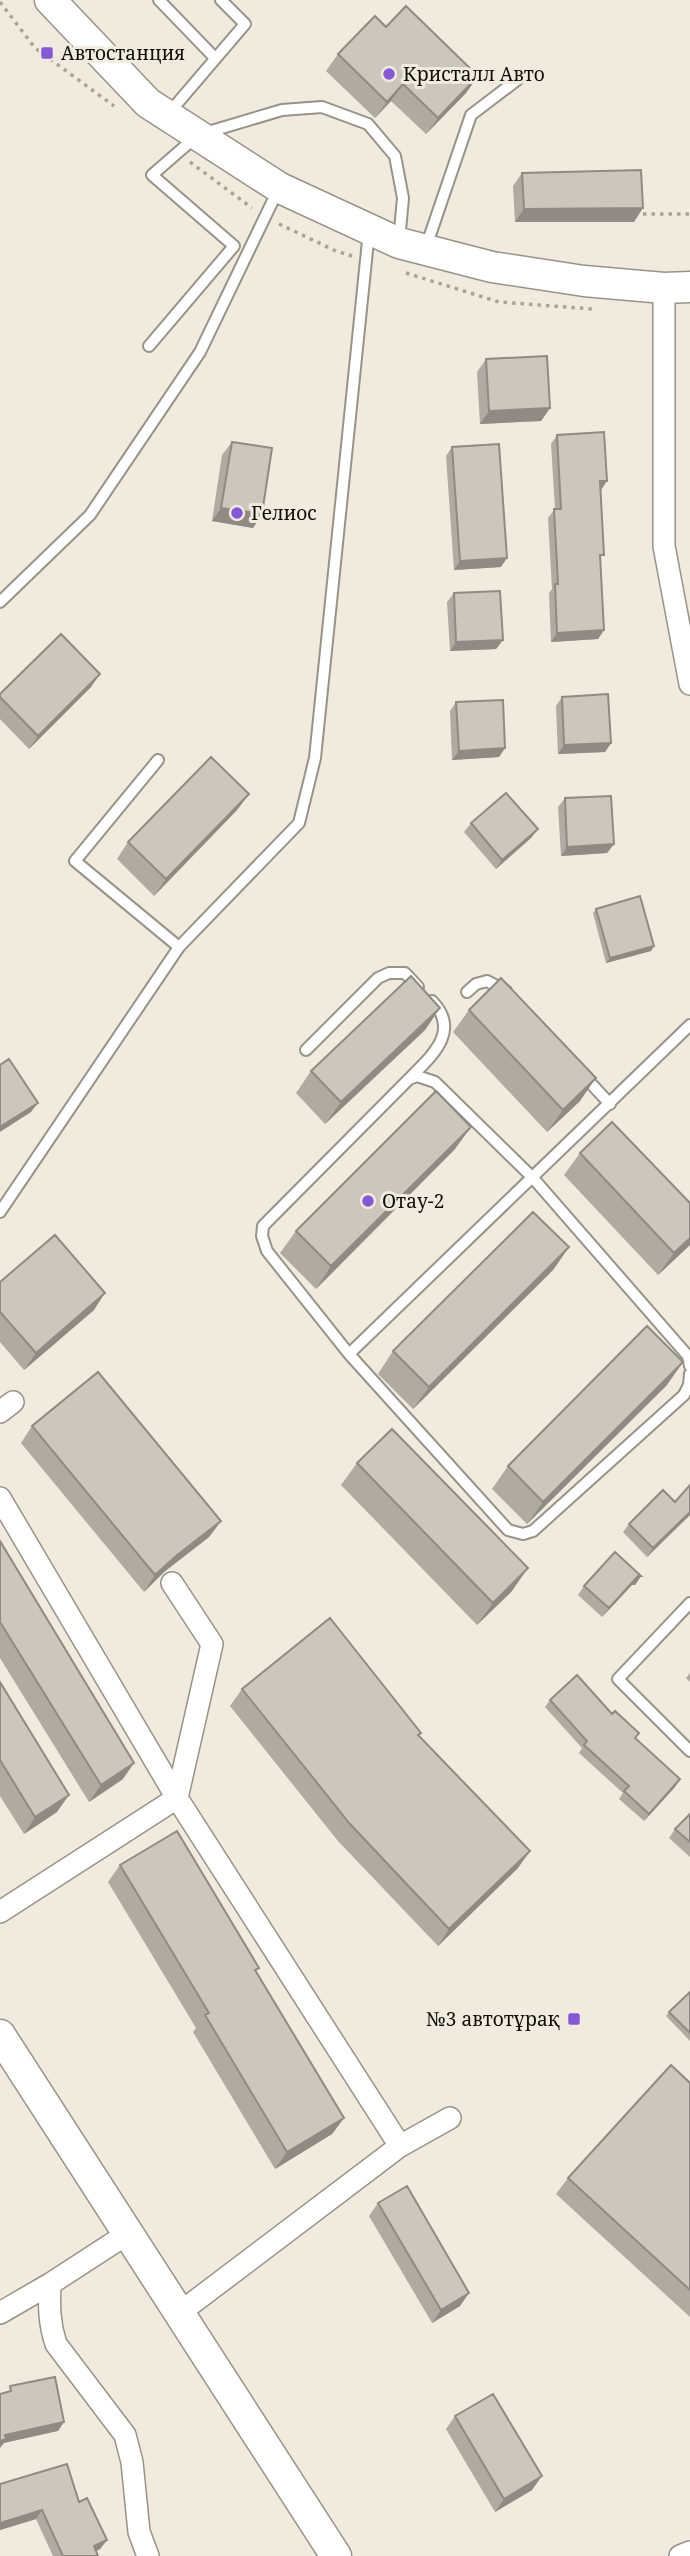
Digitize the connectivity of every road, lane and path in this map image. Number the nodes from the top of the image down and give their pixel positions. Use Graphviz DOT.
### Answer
graph roads {
  1 [pos="50,0"];
  2 [pos="159,0"];
  3 [pos="221,0"];
  4 [pos="215,58"];
  5 [pos="517,80"];
  6 [pos="167,115"];
  7 [pos="198,135"];
  8 [pos="280,188"];
  9 [pos="643,214"];
  10 [pos="690,214"];
  11 [pos="369,229"];
  12 [pos="412,246"];
  13 [pos="677,287"];
  14 [pos="149,346"];
  15 [pos="0,602"];
  16 [pos="690,684"];
  17 [pos="158,760"];
  18 [pos="179,947"];
  19 [pos="467,992"];
  20 [pos="511,997"];
  21 [pos="690,1026"];
  22 [pos="306,1050"];
  23 [pos="574,1065"];
  24 [pos="409,1079"];
  25 [pos="610,1104"];
  26 [pos="533,1178"];
  27 [pos="1,1208"];
  28 [pos="349,1354"];
  29 [pos="690,1366"];
  30 [pos="690,1374"];
  31 [pos="0,1498"];
  32 [pos="172,1583"];
  33 [pos="690,1603"];
  34 [pos="690,1751"];
  35 [pos="177,1798"];
  36 [pos="0,1912"];
  37 [pos="0,2035"];
  38 [pos="450,2118"];
  39 [pos="400,2146"];
  40 [pos="127,2234"];
  41 [pos="50,2284"];
  42 [pos="0,2313"];
  43 [pos="178,2314"];
  44 [pos="690,2552"];
  45 [pos="148,2556"];
  46 [pos="336,2556"];
  47 [pos="680,2556"];
  1 -- 6 [label="main road"];
  2 -- 4 [label="lane"];
  3 -- 4 [label="lane"];
  4 -- 6 [label="lane"];
  5 -- 12 [label="lane"];
  6 -- 7 [label="main road"];
  7 -- 8 [label="main road"];
  7 -- 12 [label="lane"];
  7 -- 14 [label="lane"];
  8 -- 11 [label="main road"];
  8 -- 15 [label="lane"];
  9 -- 10 [label="path"];
  11 -- 12 [label="main road"];
  11 -- 18 [label="lane"];
  12 -- 13 [label="main road"];
  13 -- 16 [label="street"];
  17 -- 18 [label="lane"];
  18 -- 27 [label="lane"];
  19 -- 20 [label="lane"];
  21 -- 25 [label="lane"];
  22 -- 24 [label="lane"];
  23 -- 25 [label="lane"];
  24 -- 26 [label="lane"];
  24 -- 28 [label="lane"];
  25 -- 26 [label="lane"];
  26 -- 28 [label="lane"];
  26 -- 29 [label="lane"];
  28 -- 30 [label="lane"];
  31 -- 35 [label="street"];
  32 -- 35 [label="street"];
  33 -- 34 [label="lane"];
  35 -- 36 [label="street"];
  35 -- 39 [label="street"];
  37 -- 40 [label="main road"];
  38 -- 39 [label="street"];
  39 -- 43 [label="street"];
  40 -- 41 [label="street"];
  40 -- 43 [label="main road"];
  41 -- 42 [label="street"];
  41 -- 45 [label="street"];
  43 -- 46 [label="main road"];
  44 -- 47 [label="street"];
}
